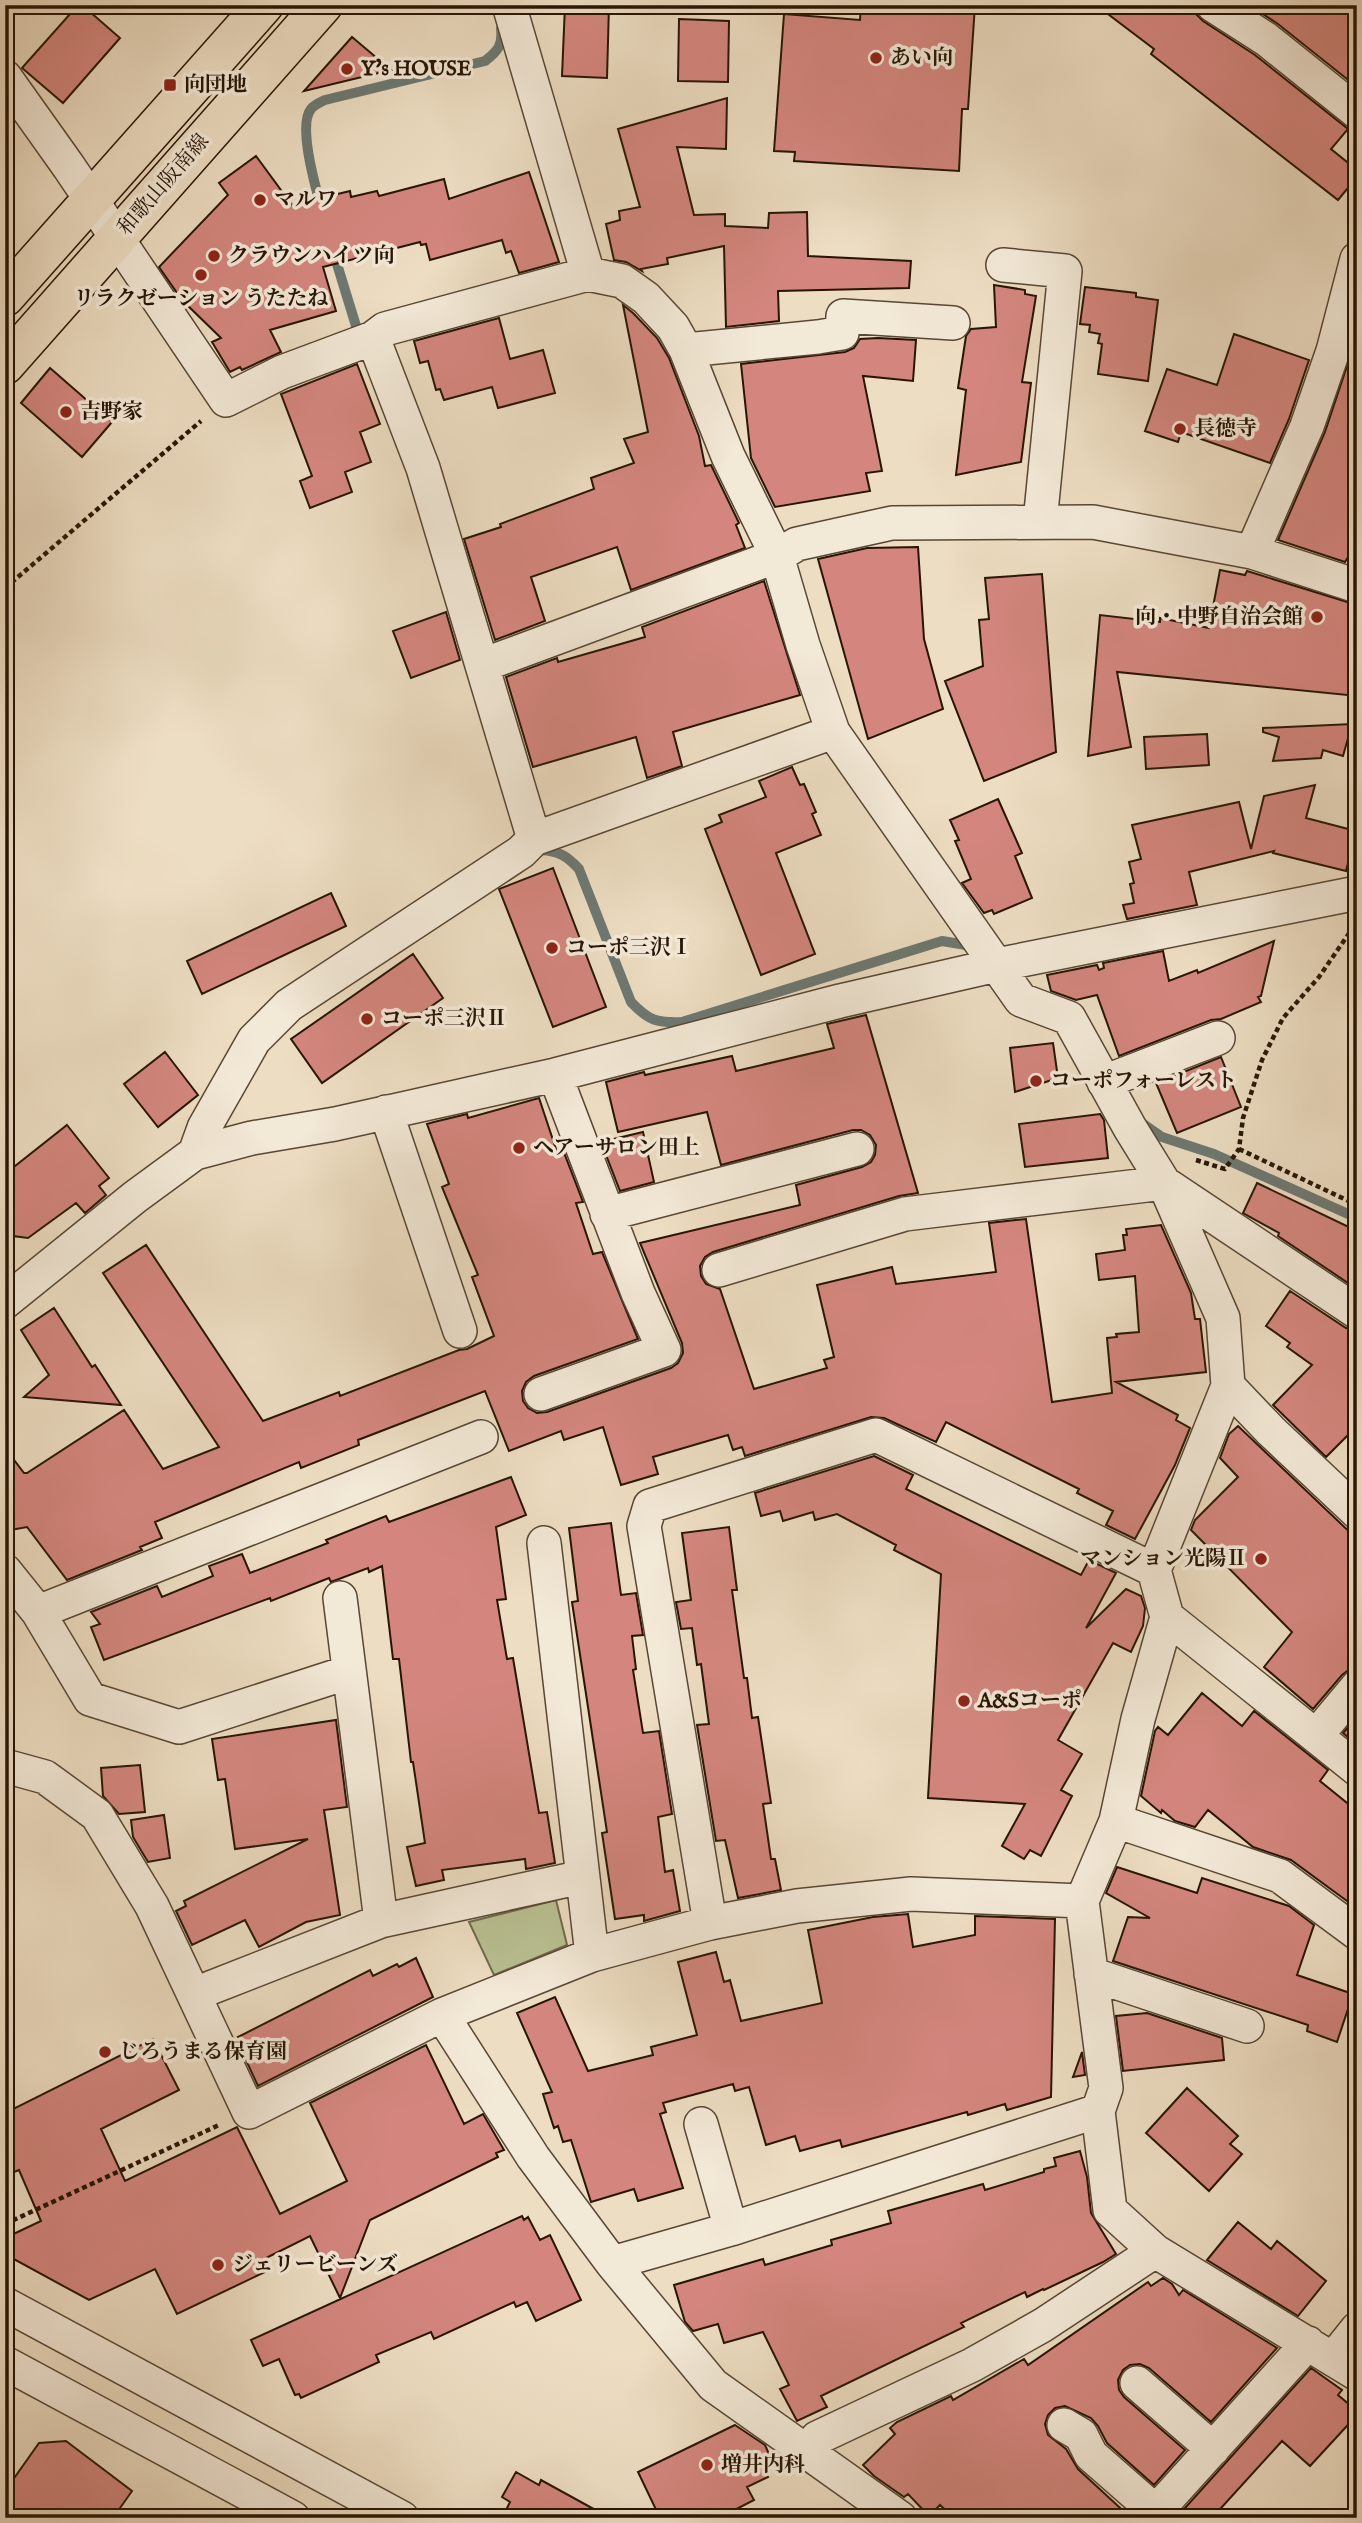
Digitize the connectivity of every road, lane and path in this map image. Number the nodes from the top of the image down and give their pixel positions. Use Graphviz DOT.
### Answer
graph roads {
  1 [pos="264,5"];
  2 [pos="323,5"];
  3 [pos="509,5"];
  4 [pos="1213,5"];
  5 [pos="5,77"];
  6 [pos="1357,112"];
  7 [pos="92,201"];
  8 [pos="117,239"];
  9 [pos="1357,259"];
  10 [pos="1003,265"];
  11 [pos="588,274"];
  12 [pos="5,297"];
  13 [pos="953,323"];
  14 [pos="365,341"];
  15 [pos="686,350"];
  16 [pos="5,365"];
  17 [pos="226,400"];
  18 [pos="1040,522"];
  19 [pos="1252,552"];
  20 [pos="777,556"];
  21 [pos="1357,586"];
  22 [pos="5,588"];
  23 [pos="483,665"];
  24 [pos="833,732"];
  25 [pos="527,846"];
  26 [pos="1356,908"];
  27 [pos="996,965"];
  28 [pos="1218,1038"];
  29 [pos="555,1075"];
  30 [pos="1104,1082"];
  31 [pos="386,1112"];
  32 [pos="858,1149"];
  33 [pos="1238,1150"];
  34 [pos="195,1153"];
  35 [pos="1225,1169"];
  36 [pos="1164,1183"];
  37 [pos="1357,1205"];
  38 [pos="607,1214"];
  39 [pos="719,1270"];
  40 [pos="5,1302"];
  41 [pos="1357,1312"];
  42 [pos="460,1331"];
  43 [pos="1228,1386"];
  44 [pos="541,1394"];
  45 [pos="481,1437"];
  46 [pos="1357,1512"];
  47 [pos="544,1543"];
  48 [pos="1154,1570"];
  49 [pos="7,1575"];
  50 [pos="340,1598"];
  51 [pos="38,1612"];
  52 [pos="1167,1617"];
  53 [pos="349,1672"];
  54 [pos="1357,1687"];
  55 [pos="1315,1736"];
  56 [pos="5,1766"];
  57 [pos="1357,1769"];
  58 [pos="1116,1821"];
  59 [pos="582,1877"];
  60 [pos="1082,1901"];
  61 [pos="381,1921"];
  62 [pos="710,1923"];
  63 [pos="1356,1931"];
  64 [pos="592,1955"];
  65 [pos="1091,1974"];
  66 [pos="210,1988"];
  67 [pos="442,2015"];
  68 [pos="1247,2026"];
  69 [pos="1098,2111"];
  70 [pos="249,2112"];
  71 [pos="701,2124"];
  72 [pos="5,2224"];
  73 [pos="731,2229"];
  74 [pos="1155,2251"];
  75 [pos="612,2263"];
  76 [pos="5,2304"];
  77 [pos="1357,2329"];
  78 [pos="1333,2358"];
  79 [pos="5,2362"];
  80 [pos="1137,2383"];
  81 [pos="1064,2425"];
  82 [pos="817,2438"];
  83 [pos="1213,2449"];
  84 [pos="1153,2515"];
  85 [pos="395,2516"];
  86 [pos="293,2518"];
  87 [pos="900,2518"];
  1 -- 7 [label="main road, 和歌山阪南線"];
  2 -- 8 [label="main road, 和歌山阪南線"];
  3 -- 11 [label="street"];
  4 -- 6 [label="street"];
  5 -- 7 [label="street"];
  7 -- 8 [label="street"];
  7 -- 12 [label="main road, 和歌山阪南線"];
  8 -- 16 [label="main road, 和歌山阪南線"];
  8 -- 17 [label="street"];
  9 -- 19 [label="street"];
  10 -- 18 [label="street"];
  11 -- 14 [label="street"];
  11 -- 15 [label="street"];
  13 -- 15 [label="street"];
  14 -- 17 [label="street"];
  14 -- 23 [label="street"];
  15 -- 20 [label="street"];
  17 -- 22 [label="path"];
  18 -- 19 [label="street"];
  18 -- 20 [label="street"];
  19 -- 21 [label="street"];
  20 -- 23 [label="street"];
  20 -- 24 [label="street"];
  23 -- 25 [label="street"];
  24 -- 25 [label="street"];
  24 -- 27 [label="street"];
  25 -- 34 [label="street"];
  26 -- 27 [label="street"];
  26 -- 33 [label="path"];
  27 -- 29 [label="street"];
  27 -- 30 [label="street"];
  28 -- 30 [label="street"];
  29 -- 31 [label="street"];
  29 -- 38 [label="street"];
  30 -- 36 [label="street"];
  31 -- 34 [label="street"];
  31 -- 42 [label="street"];
  32 -- 38 [label="street"];
  33 -- 35 [label="path"];
  33 -- 37 [label="path"];
  34 -- 40 [label="street"];
  36 -- 39 [label="street"];
  36 -- 41 [label="street"];
  36 -- 43 [label="street"];
  38 -- 44 [label="street"];
  43 -- 46 [label="street"];
  43 -- 48 [label="street"];
  45 -- 51 [label="street"];
  47 -- 59 [label="street"];
  48 -- 52 [label="street"];
  48 -- 62 [label="street"];
  49 -- 51 [label="street"];
  50 -- 53 [label="street"];
  51 -- 53 [label="street"];
  52 -- 55 [label="street"];
  52 -- 58 [label="street"];
  53 -- 61 [label="street"];
  54 -- 55 [label="street"];
  55 -- 57 [label="street"];
  56 -- 70 [label="street"];
  58 -- 60 [label="street"];
  58 -- 63 [label="street"];
  59 -- 61 [label="street"];
  59 -- 64 [label="street"];
  60 -- 62 [label="street"];
  60 -- 65 [label="street"];
  61 -- 66 [label="street"];
  62 -- 64 [label="street"];
  64 -- 67 [label="street"];
  65 -- 68 [label="street"];
  65 -- 69 [label="street"];
  67 -- 70 [label="street"];
  67 -- 75 [label="street"];
  69 -- 73 [label="street"];
  69 -- 74 [label="street"];
  70 -- 72 [label="path"];
  71 -- 73 [label="street"];
  73 -- 75 [label="street"];
  74 -- 78 [label="street"];
  74 -- 82 [label="street"];
  75 -- 87 [label="street"];
  76 -- 85 [label="street"];
  77 -- 78 [label="street"];
  78 -- 83 [label="street"];
  79 -- 86 [label="street"];
  80 -- 83 [label="street"];
  81 -- 84 [label="street"];
  83 -- 84 [label="street"];
}
